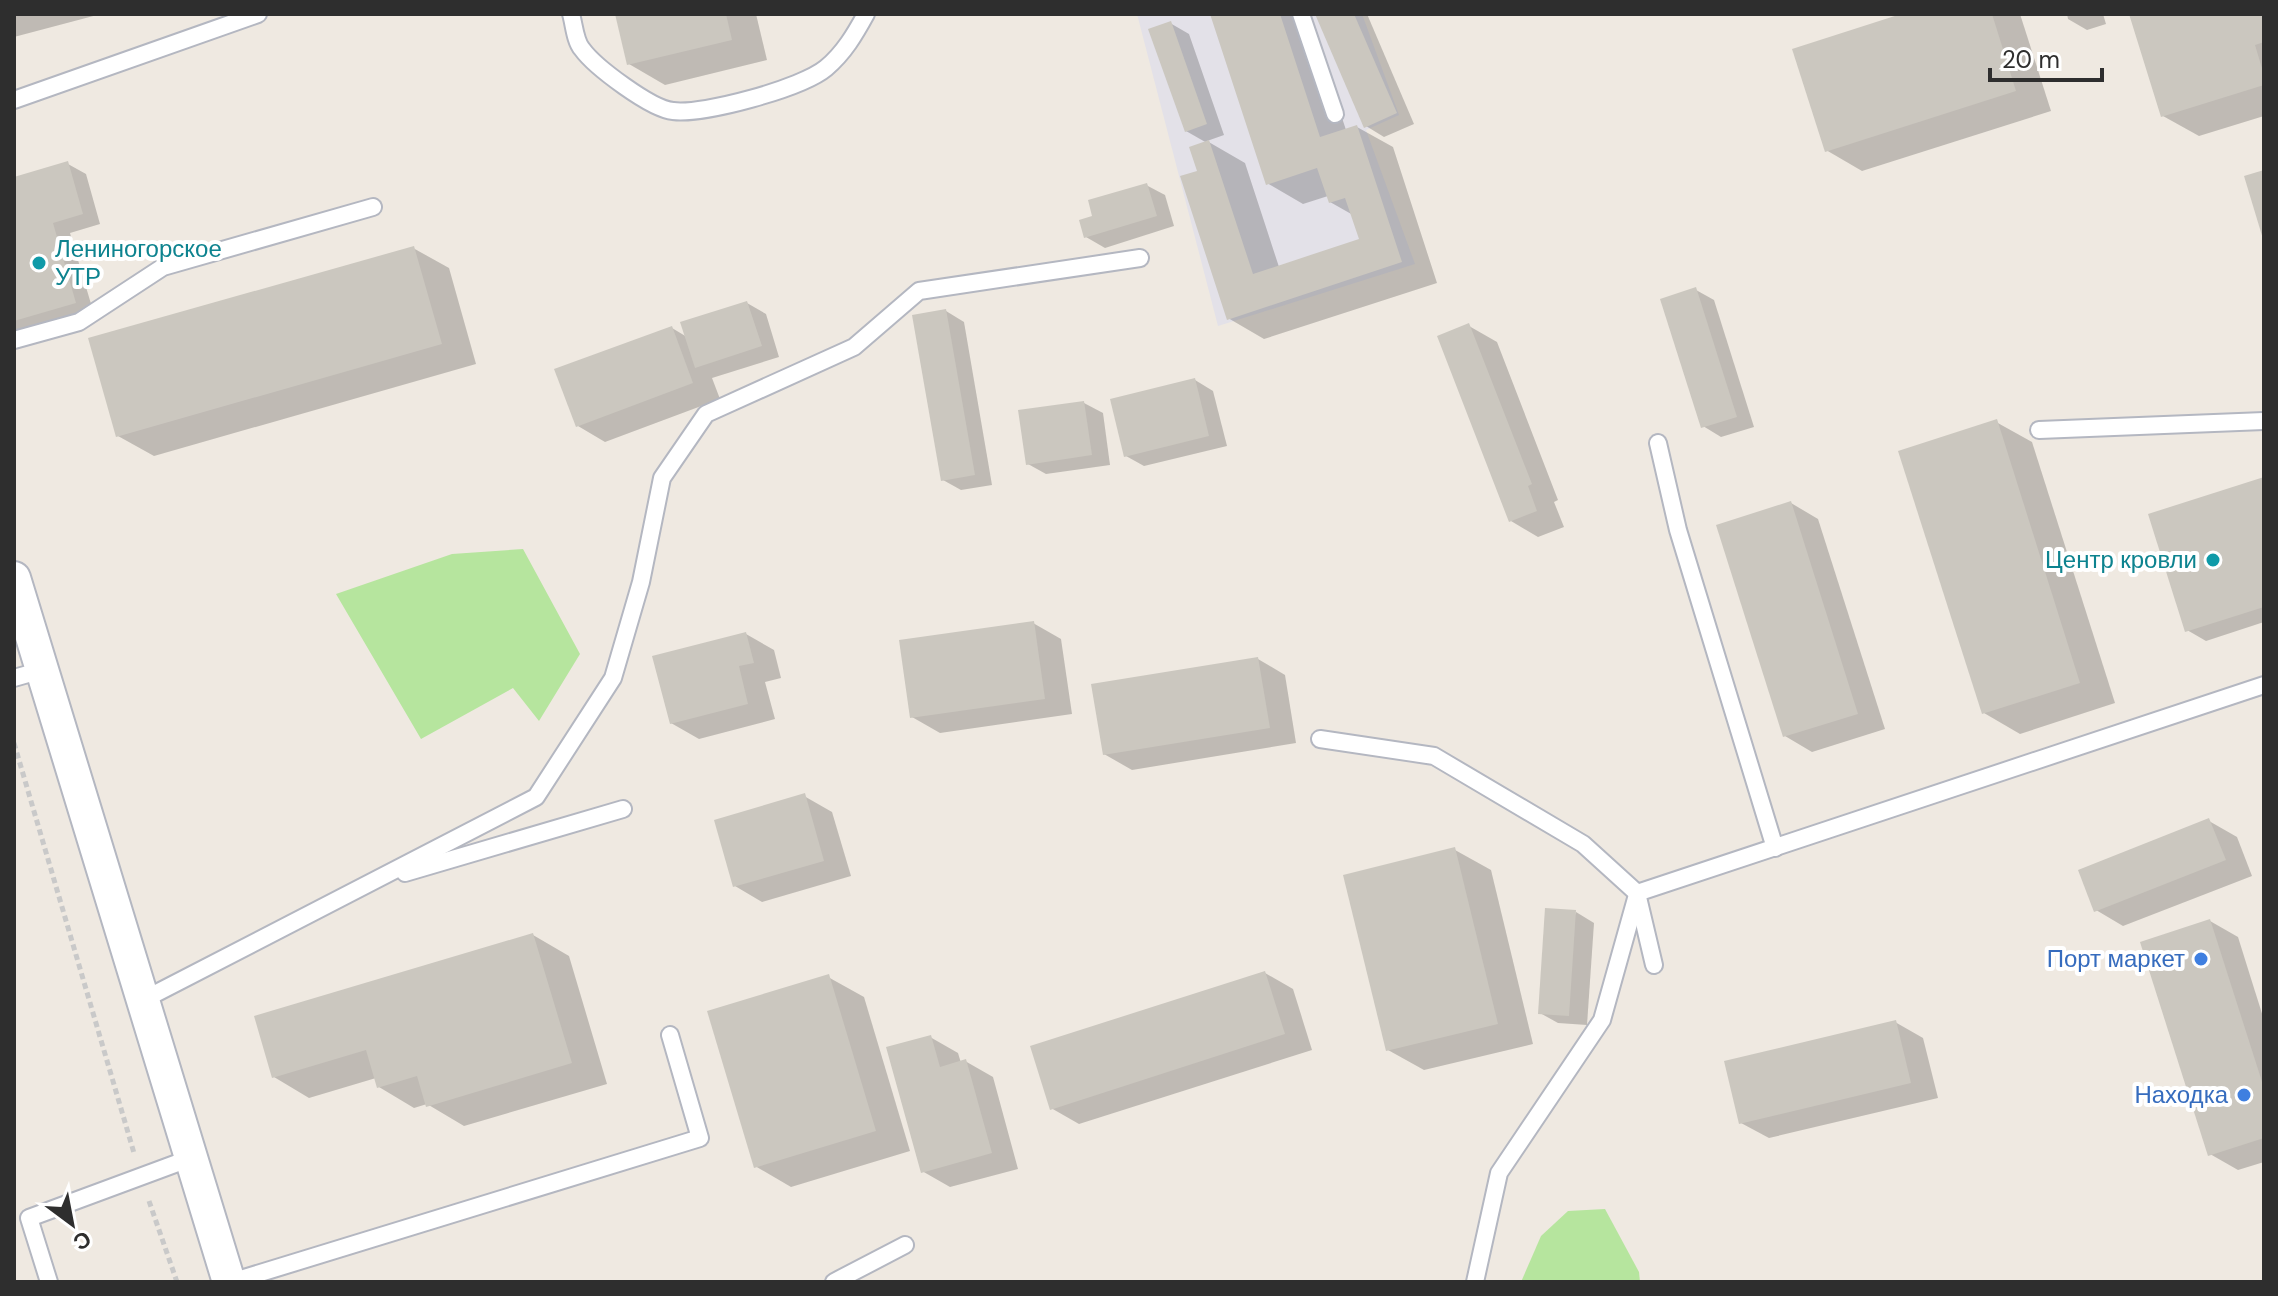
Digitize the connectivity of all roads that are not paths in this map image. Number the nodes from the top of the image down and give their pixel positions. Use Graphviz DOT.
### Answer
graph roads {
  1 [pos="258,14"];
  2 [pos="571,14"];
  3 [pos="866,14"];
  4 [pos="1301,14"];
  5 [pos="14,100"];
  6 [pos="1335,114"];
  7 [pos="373,207"];
  8 [pos="1140,258"];
  9 [pos="14,340"];
  10 [pos="2264,421"];
  11 [pos="2039,430"];
  12 [pos="1658,443"];
  13 [pos="14,578"];
  14 [pos="28,674"];
  15 [pos="2264,685"];
  16 [pos="1320,739"];
  17 [pos="623,809"];
  18 [pos="1775,848"];
  19 [pos="367,884"];
  20 [pos="1637,893"];
  21 [pos="1654,965"];
  22 [pos="143,1000"];
  23 [pos="670,1035"];
  24 [pos="191,1158"];
  25 [pos="21,1217"];
  26 [pos="905,1245"];
  27 [pos="49,1282"];
  28 [pos="230,1282"];
  29 [pos="834,1282"];
  30 [pos="1475,1282"];
  1 -- 5 [label="lane"];
  2 -- 3 [label="lane"];
  4 -- 6 [label="lane"];
  7 -- 9 [label="lane"];
  8 -- 19 [label="lane"];
  10 -- 11 [label="lane"];
  12 -- 18 [label="lane"];
  13 -- 14 [label="street"];
  14 -- 22 [label="street"];
  15 -- 18 [label="lane"];
  16 -- 20 [label="lane"];
  17 -- 19 [label="lane"];
  18 -- 20 [label="lane"];
  19 -- 22 [label="lane"];
  20 -- 21 [label="lane"];
  20 -- 30 [label="lane"];
  22 -- 24 [label="street"];
  23 -- 28 [label="lane"];
  24 -- 25 [label="lane"];
  24 -- 28 [label="street"];
  25 -- 27 [label="lane"];
  26 -- 29 [label="lane"];
}
